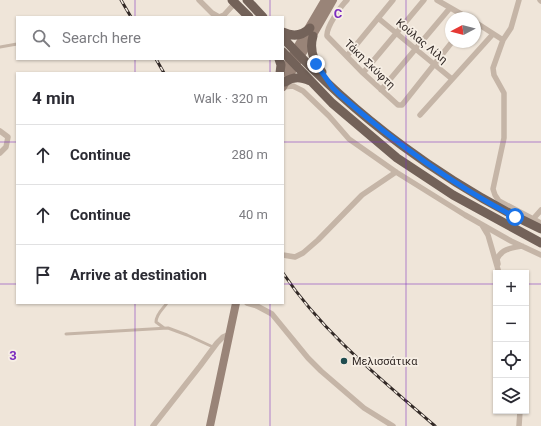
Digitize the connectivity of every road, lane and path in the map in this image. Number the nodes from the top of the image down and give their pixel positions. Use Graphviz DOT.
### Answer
graph roads {
  1 [pos="199,0"];
  2 [pos="247,0"];
  3 [pos="325,0"];
  4 [pos="333,0"];
  5 [pos="347,0"];
  6 [pos="393,0"];
  7 [pos="424,0"];
  8 [pos="437,0"];
  9 [pos="519,0"];
  10 [pos="234,2"];
  11 [pos="450,8"];
  12 [pos="457,12"];
  13 [pos="216,16"];
  14 [pos="222,16"];
  15 [pos="248,16"];
  16 [pos="263,16"];
  17 [pos="378,18"];
  18 [pos="481,26"];
  19 [pos="284,32"];
  20 [pos="311,32"];
  21 [pos="397,34"];
  22 [pos="493,34"];
  23 [pos="284,39"];
  24 [pos="503,40"];
  25 [pos="16,44"];
  26 [pos="0,47"];
  27 [pos="448,48"];
  28 [pos="416,49"];
  29 [pos="284,53"];
  30 [pos="298,53"];
  31 [pos="347,56"];
  32 [pos="279,60"];
  33 [pos="293,62"];
  34 [pos="435,65"];
  35 [pos="282,72"];
  36 [pos="363,73"];
  37 [pos="284,78"];
  38 [pos="452,79"];
  39 [pos="284,80"];
  40 [pos="284,81"];
  41 [pos="312,83"];
  42 [pos="333,88"];
  43 [pos="380,90"];
  44 [pos="420,115"];
  45 [pos="0,131"];
  46 [pos="0,153"];
  47 [pos="396,172"];
  48 [pos="541,210"];
  49 [pos="533,219"];
  50 [pos="541,223"];
  51 [pos="481,224"];
  52 [pos="541,230"];
  53 [pos="541,243"];
  54 [pos="522,246"];
  55 [pos="541,255"];
  56 [pos="284,256"];
  57 [pos="498,270"];
  58 [pos="499,270"];
  59 [pos="166,304"];
  60 [pos="236,304"];
  61 [pos="250,304"];
  62 [pos="164,328"];
  63 [pos="66,334"];
  64 [pos="230,334"];
  65 [pos="213,347"];
  66 [pos="520,414"];
  67 [pos="153,426"];
  68 [pos="210,426"];
  69 [pos="393,426"];
  70 [pos="519,426"];
  1 -- 13 [label="street"];
  2 -- 16 [label="main road"];
  3 -- 20 [label="main road"];
  4 -- 20 [label="main road"];
  5 -- 31 [label="street, Τάκη Σκύφτη"];
  6 -- 17 [label="street"];
  7 -- 21 [label="street"];
  8 -- 11 [label="street"];
  9 -- 24 [label="street"];
  10 -- 14 [label="street"];
  10 -- 15 [label="main road"];
  11 -- 12 [label="street"];
  11 -- 28 [label="street"];
  17 -- 21 [label="street, Κούλας Λίλη"];
  17 -- 31 [label="street"];
  18 -- 22 [label="street"];
  19 -- 20 [label="main road"];
  20 -- 30 [label="main road"];
  20 -- 42 [label="main road"];
  21 -- 28 [label="street, Κούλας Λίλη"];
  21 -- 36 [label="street"];
  22 -- 24 [label="street"];
  22 -- 38 [label="street"];
  23 -- 30 [label="main road"];
  24 -- 49 [label="street"];
  25 -- 26 [label="lane"];
  27 -- 34 [label="street"];
  28 -- 34 [label="street, Κούλας Λίλη"];
  28 -- 43 [label="street"];
  29 -- 33 [label="main road"];
  30 -- 33 [label="main road"];
  30 -- 42 [label="main road"];
  31 -- 36 [label="street, Τάκη Σκύφτη"];
  32 -- 35 [label="main road"];
  33 -- 37 [label="main road"];
  33 -- 41 [label="main road"];
  34 -- 38 [label="street, Κούλας Λίλη"];
  34 -- 43 [label="street, Τάκη Σκύφτη"];
  36 -- 43 [label="street, Τάκη Σκύφτη"];
  38 -- 44 [label="street"];
  39 -- 41 [label="main road"];
  40 -- 47 [label="street"];
  41 -- 53 [label="main road"];
  42 -- 52 [label="main road"];
  45 -- 46 [label="street"];
  47 -- 51 [label="street"];
  47 -- 56 [label="street"];
  48 -- 49 [label="street"];
  49 -- 50 [label="street"];
  51 -- 54 [label="street"];
  51 -- 57 [label="street"];
  54 -- 55 [label="street"];
  54 -- 58 [label="street"];
  59 -- 62 [label="lane"];
  60 -- 64 [label="main road"];
  61 -- 69 [label="street"];
  62 -- 63 [label="lane"];
  62 -- 65 [label="lane"];
  64 -- 65 [label="street"];
  64 -- 68 [label="main road"];
  65 -- 67 [label="street"];
  66 -- 70 [label="street"];
}
